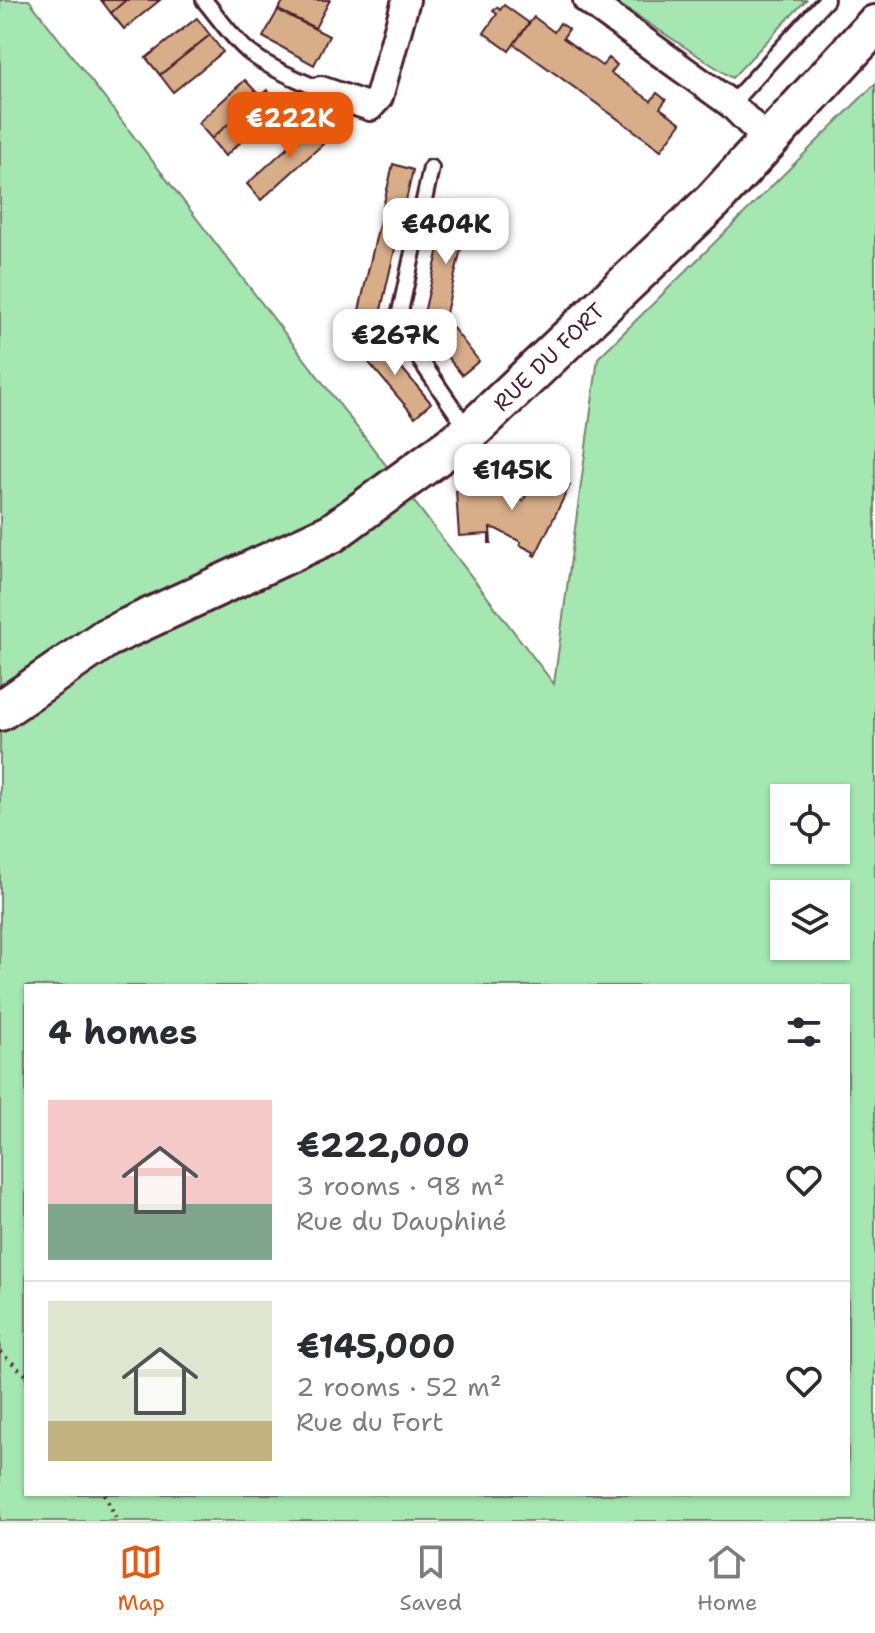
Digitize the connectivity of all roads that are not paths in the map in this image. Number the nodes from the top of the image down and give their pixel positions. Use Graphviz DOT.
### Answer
graph roads {
  1 [pos="204,0"];
  2 [pos="406,0"];
  3 [pos="587,0"];
  4 [pos="826,0"];
  5 [pos="875,25"];
  6 [pos="321,90"];
  7 [pos="731,104"];
  8 [pos="768,141"];
  9 [pos="431,168"];
  10 [pos="470,432"];
  11 [pos="0,711"];
  1 -- 6 [label="lane"];
  2 -- 6 [label="street"];
  3 -- 7 [label="street"];
  4 -- 7 [label="lane"];
  5 -- 8 [label="street, RUE DU FORT"];
  7 -- 8 [label="street"];
  8 -- 10 [label="street, RUE DU FORT"];
  9 -- 10 [label="lane"];
  10 -- 11 [label="street, RUE DU FORT"];
}
